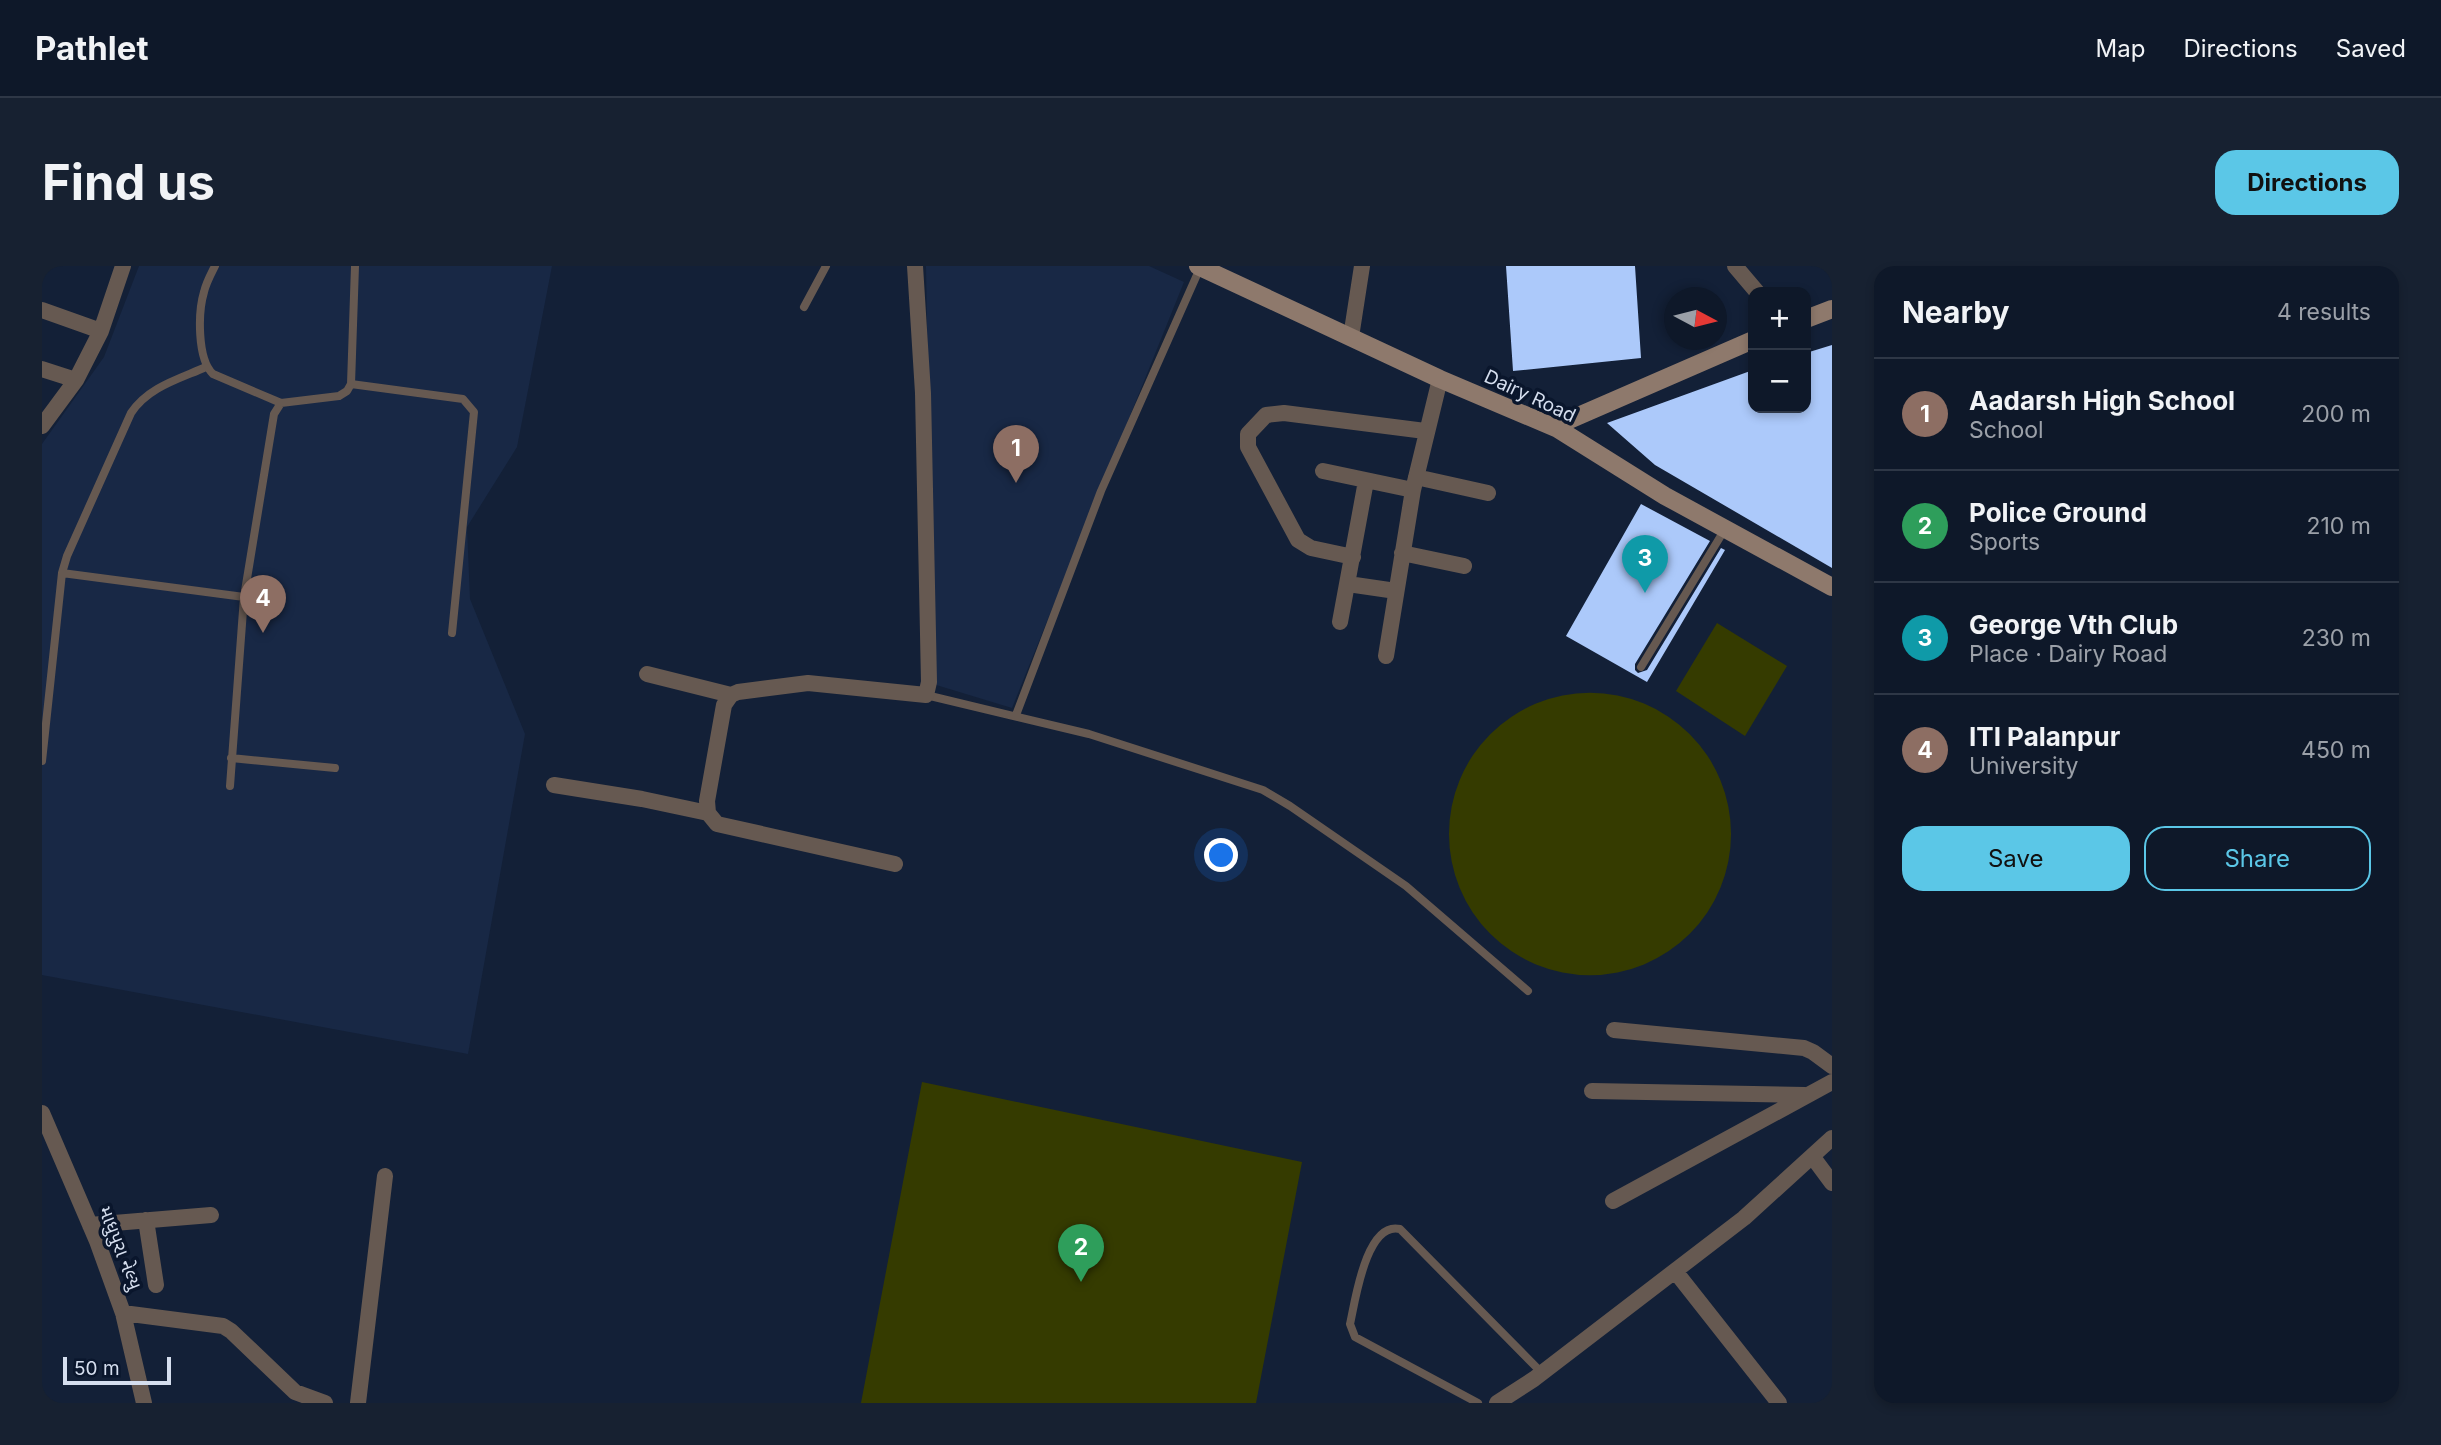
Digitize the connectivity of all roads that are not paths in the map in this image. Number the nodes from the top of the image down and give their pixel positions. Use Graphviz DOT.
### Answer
graph roads {
  1 [pos="123,266"];
  2 [pos="215,266"];
  3 [pos="355,266"];
  4 [pos="826,266"];
  5 [pos="915,266"];
  6 [pos="1362,266"];
  7 [pos="1735,266"];
  8 [pos="1199,267"];
  9 [pos="1231,273"];
  10 [pos="1752,287"];
  11 [pos="804,307"];
  12 [pos="1832,309"];
  13 [pos="42,310"];
  14 [pos="1811,317"];
  15 [pos="101,331"];
  16 [pos="1351,337"];
  17 [pos="1748,342"];
  18 [pos="206,367"];
  19 [pos="42,369"];
  20 [pos="1440,379"];
  21 [pos="76,380"];
  22 [pos="351,384"];
  23 [pos="282,403"];
  24 [pos="42,426"];
  25 [pos="1553,427"];
  26 [pos="1426,431"];
  27 [pos="1323,471"];
  28 [pos="1366,481"];
  29 [pos="1414,484"];
  30 [pos="1488,493"];
  31 [pos="1725,528"];
  32 [pos="1402,554"];
  33 [pos="1353,557"];
  34 [pos="1464,566"];
  35 [pos="62,573"];
  36 [pos="1348,583"];
  37 [pos="1832,587"];
  38 [pos="1396,591"];
  39 [pos="244,597"];
  40 [pos="1340,622"];
  41 [pos="452,633"];
  42 [pos="1386,656"];
  43 [pos="1641,667"];
  44 [pos="647,674"];
  45 [pos="731,695"];
  46 [pos="926,695"];
  47 [pos="1016,715"];
  48 [pos="231,758"];
  49 [pos="42,761"];
  50 [pos="335,768"];
  51 [pos="554,785"];
  52 [pos="230,786"];
  53 [pos="708,813"];
  54 [pos="895,864"];
  55 [pos="1528,991"];
  56 [pos="1614,1030"];
  57 [pos="1832,1066"];
  58 [pos="1832,1082"];
  59 [pos="1592,1091"];
  60 [pos="1807,1095"];
  61 [pos="42,1113"];
  62 [pos="46,1129"];
  63 [pos="1832,1138"];
  64 [pos="1812,1156"];
  65 [pos="385,1176"];
  66 [pos="1832,1183"];
  67 [pos="1613,1201"];
  68 [pos="211,1215"];
  69 [pos="146,1220"];
  70 [pos="90,1225"];
  71 [pos="1675,1271"];
  72 [pos="156,1285"];
  73 [pos="123,1313"];
  74 [pos="1542,1373"];
  75 [pos="1522,1387"];
  76 [pos="144,1403"];
  77 [pos="325,1403"];
  78 [pos="358,1403"];
  79 [pos="1478,1403"];
  80 [pos="1497,1403"];
  81 [pos="1516,1403"];
  82 [pos="1779,1403"];
  1 -- 15 [label="street"];
  2 -- 18 [label="lane"];
  3 -- 22 [label="lane"];
  4 -- 11 [label="lane"];
  5 -- 46 [label="street"];
  6 -- 16 [label="street"];
  7 -- 10 [label="street"];
  8 -- 9 [label="street, Dairy Road"];
  8 -- 47 [label="lane"];
  9 -- 16 [label="street, Dairy Road"];
  12 -- 14 [label="street"];
  13 -- 15 [label="street"];
  15 -- 21 [label="street"];
  16 -- 20 [label="street, Dairy Road"];
  17 -- 25 [label="street"];
  18 -- 23 [label="lane"];
  18 -- 35 [label="lane"];
  19 -- 21 [label="street"];
  20 -- 25 [label="street, Dairy Road"];
  20 -- 26 [label="street"];
  21 -- 24 [label="street"];
  22 -- 23 [label="lane"];
  22 -- 41 [label="lane"];
  23 -- 39 [label="lane"];
  25 -- 31 [label="street, Dairy Road"];
  26 -- 29 [label="street"];
  26 -- 33 [label="street"];
  27 -- 28 [label="street"];
  28 -- 29 [label="street"];
  28 -- 33 [label="street"];
  29 -- 30 [label="street"];
  29 -- 32 [label="street"];
  31 -- 37 [label="street, Dairy Road"];
  31 -- 43 [label="lane"];
  32 -- 34 [label="street"];
  32 -- 38 [label="street"];
  33 -- 36 [label="street"];
  35 -- 39 [label="lane"];
  35 -- 49 [label="lane"];
  36 -- 38 [label="street"];
  36 -- 40 [label="street"];
  38 -- 42 [label="street"];
  39 -- 48 [label="lane"];
  44 -- 45 [label="street"];
  45 -- 46 [label="street"];
  45 -- 53 [label="street"];
  46 -- 47 [label="lane"];
  47 -- 55 [label="lane"];
  48 -- 50 [label="lane"];
  48 -- 52 [label="lane"];
  51 -- 53 [label="street"];
  53 -- 54 [label="street"];
  56 -- 57 [label="street"];
  58 -- 60 [label="street"];
  59 -- 60 [label="street"];
  60 -- 67 [label="street"];
  61 -- 62 [label="street, માધુપુરા નેલ્યુ"];
  62 -- 70 [label="street, માધુપુરા નેલ્યુ"];
  63 -- 64 [label="street"];
  64 -- 66 [label="street"];
  64 -- 71 [label="street"];
  65 -- 78 [label="street"];
  68 -- 69 [label="street"];
  69 -- 70 [label="street"];
  69 -- 72 [label="street"];
  70 -- 73 [label="street, માધુપુરા નેલ્યુ"];
  71 -- 74 [label="street"];
  71 -- 82 [label="street"];
  73 -- 76 [label="street, માધુપુરા નેલ્યુ"];
  73 -- 77 [label="street"];
  74 -- 75 [label="street"];
  74 -- 79 [label="lane"];
  75 -- 80 [label="street"];
  75 -- 81 [label="street"];
}
